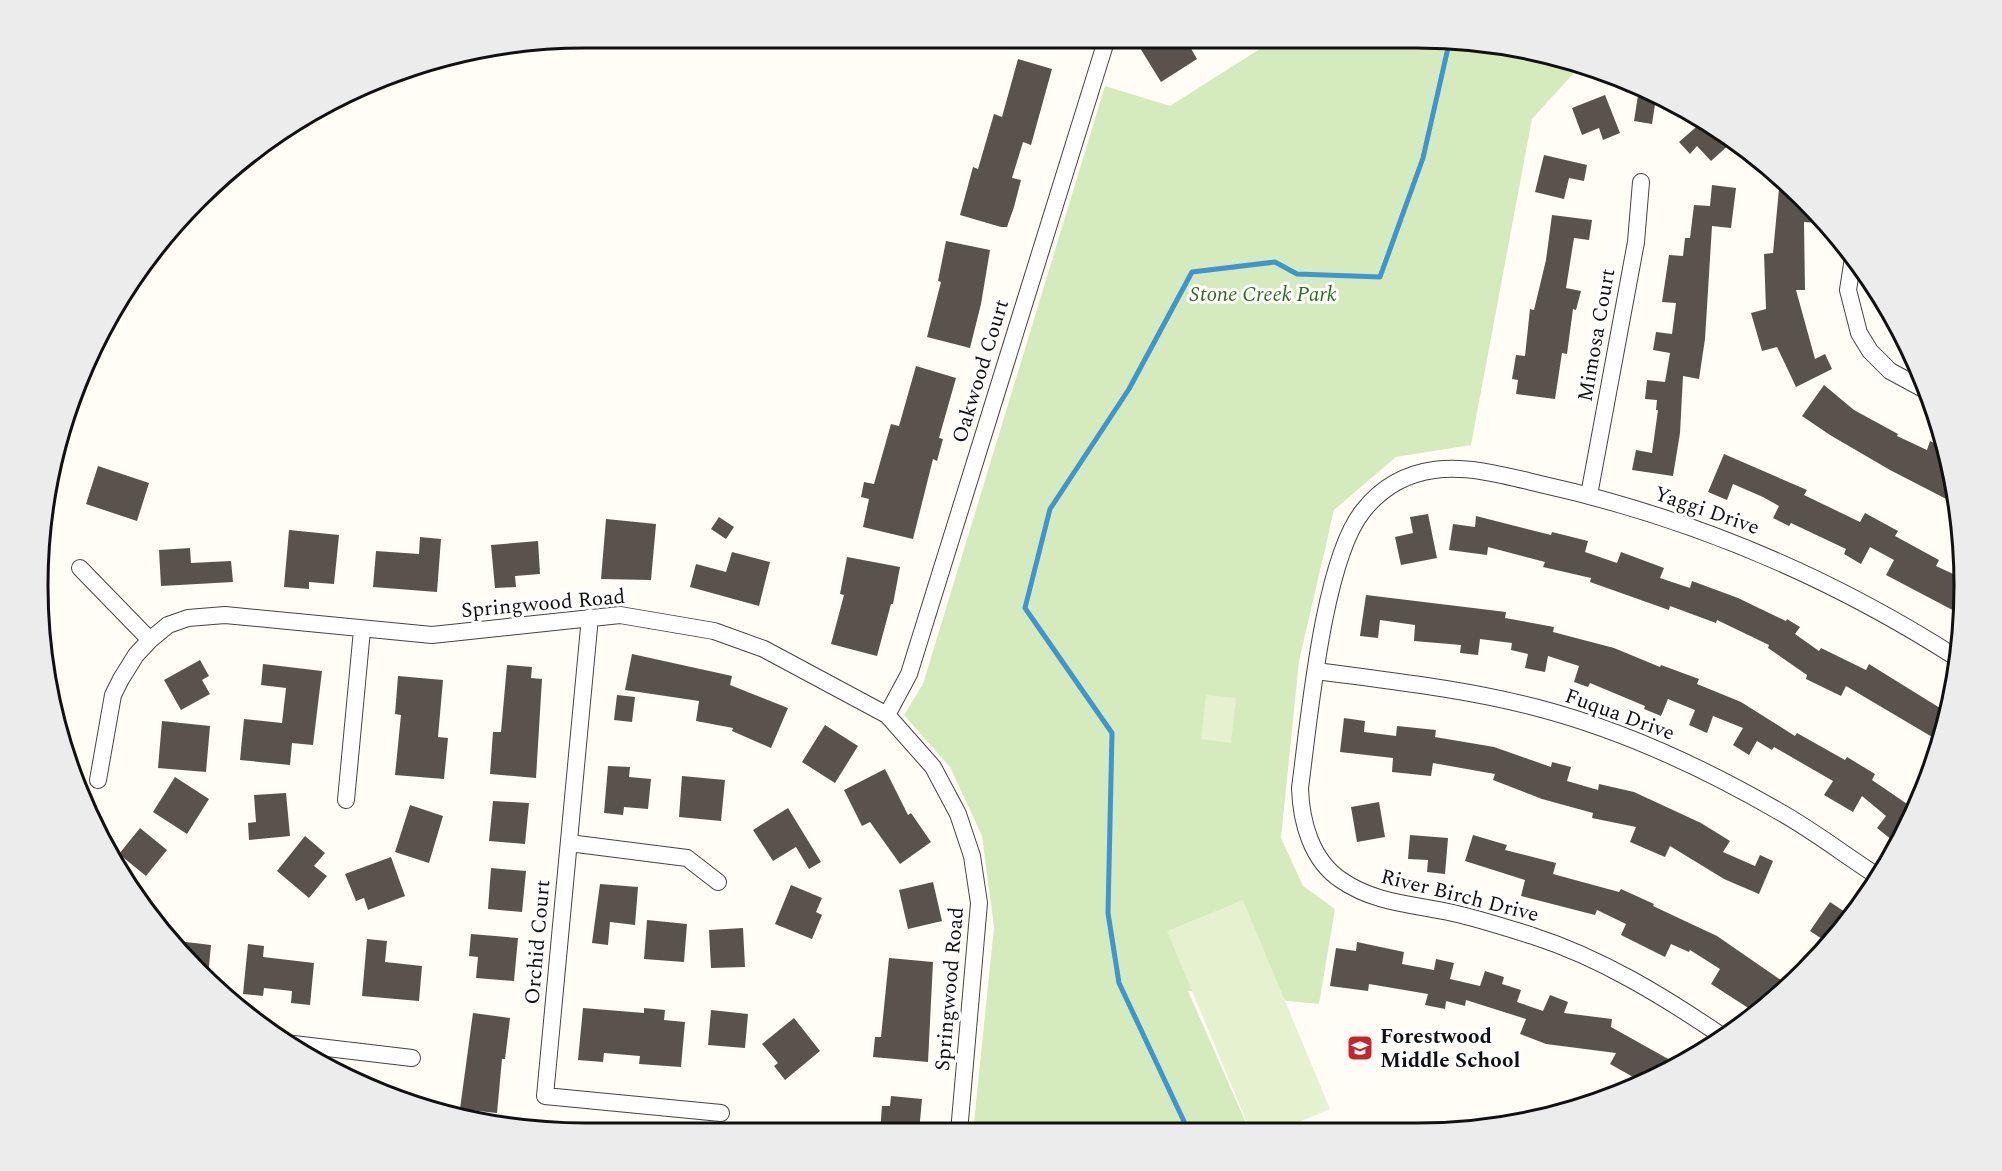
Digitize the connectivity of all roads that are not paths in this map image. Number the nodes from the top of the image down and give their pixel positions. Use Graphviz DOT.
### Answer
graph roads {
  1 [pos="1104,48"];
  2 [pos="1641,182"];
  3 [pos="1851,270"];
  4 [pos="1914,384"];
  5 [pos="1421,473"];
  6 [pos="1589,495"];
  7 [pos="80,568"];
  8 [pos="590,617"];
  9 [pos="362,630"];
  10 [pos="150,640"];
  11 [pos="1949,653"];
  12 [pos="1317,671"];
  13 [pos="887,715"];
  14 [pos="98,780"];
  15 [pos="346,800"];
  16 [pos="569,843"];
  17 [pos="1870,872"];
  18 [pos="718,882"];
  19 [pos="1716,1032"];
  20 [pos="309,1046"];
  21 [pos="412,1058"];
  22 [pos="721,1113"];
  23 [pos="960,1123"];
  1 -- 13 [label="street, Oakwood Court"];
  2 -- 6 [label="street, Mimosa Court"];
  3 -- 4 [label="street"];
  5 -- 6 [label="street, Yaggi Drive"];
  5 -- 12 [label="street, River Birch Drive"];
  6 -- 11 [label="street, Yaggi Drive"];
  7 -- 10 [label="street"];
  8 -- 9 [label="street, Springwood Road"];
  8 -- 13 [label="street, Springwood Road"];
  8 -- 16 [label="street, Orchid Court"];
  9 -- 10 [label="street, Springwood Road"];
  9 -- 15 [label="street"];
  10 -- 14 [label="street, Springwood Road"];
  12 -- 17 [label="street, Fuqua Drive"];
  12 -- 19 [label="street, River Birch Drive"];
  13 -- 23 [label="street, Springwood Road"];
  16 -- 18 [label="street"];
  16 -- 22 [label="street, Orchid Court"];
  20 -- 21 [label="street"];
}
